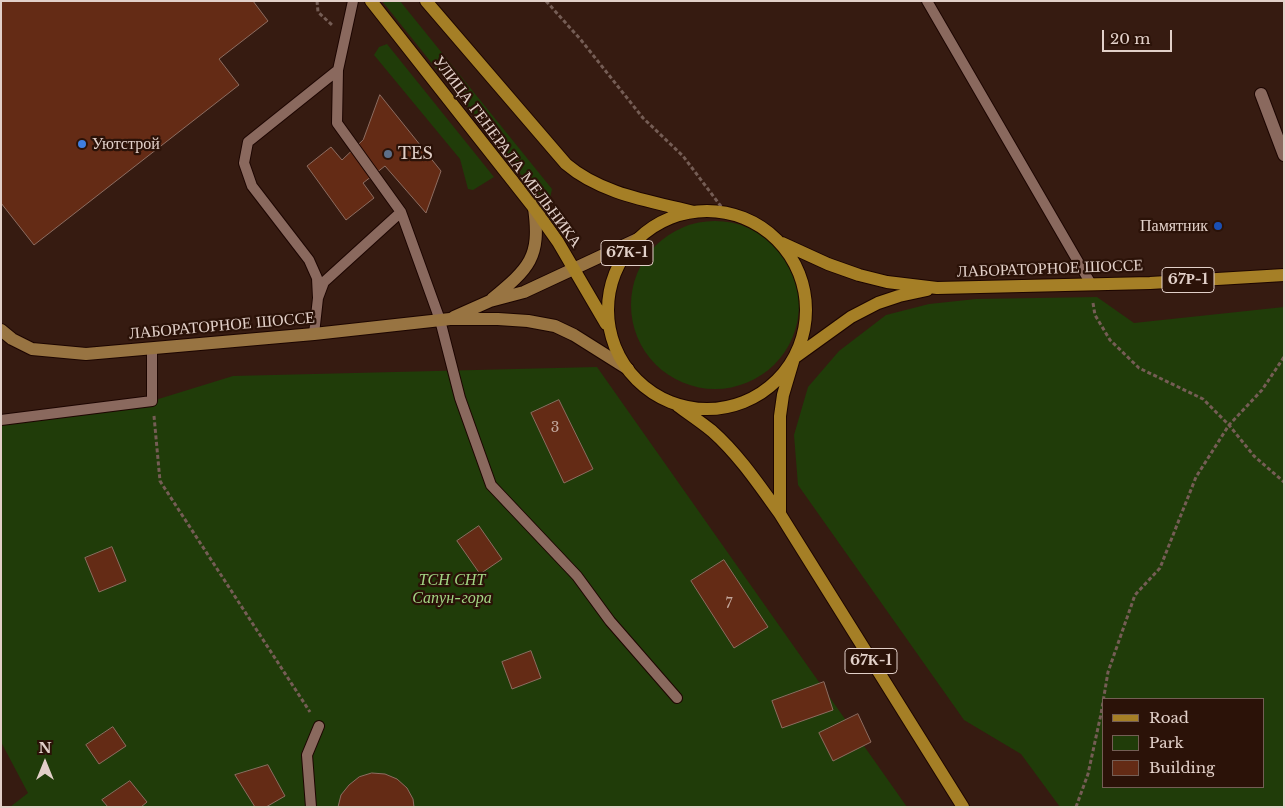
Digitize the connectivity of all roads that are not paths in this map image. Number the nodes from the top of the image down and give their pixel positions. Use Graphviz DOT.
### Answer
graph roads {
  1 [pos="353,1"];
  2 [pos="371,1"];
  3 [pos="426,1"];
  4 [pos="927,1"];
  5 [pos="338,70"];
  6 [pos="1261,94"];
  7 [pos="1284,155"];
  8 [pos="534,208"];
  9 [pos="401,212"];
  10 [pos="694,212"];
  11 [pos="640,238"];
  12 [pos="779,242"];
  13 [pos="575,270"];
  14 [pos="1284,275"];
  15 [pos="1091,284"];
  16 [pos="936,288"];
  17 [pos="318,298"];
  18 [pos="490,301"];
  19 [pos="445,320"];
  20 [pos="609,328"];
  21 [pos="1,330"];
  22 [pos="314,334"];
  23 [pos="152,348"];
  24 [pos="794,358"];
  25 [pos="628,368"];
  26 [pos="673,402"];
  27 [pos="1,420"];
  28 [pos="780,514"];
  29 [pos="677,698"];
  30 [pos="319,726"];
  31 [pos="311,807"];
  32 [pos="963,807"];
  1 -- 5 [label="lane"];
  2 -- 8 [label="main road, УЛИЦА ГЕНЕРАЛА МЕЛЬНИКА"];
  3 -- 10 [label="main road, УЛИЦА ГЕНЕРАЛА МЕЛЬНИКА"];
  4 -- 15 [label="lane"];
  5 -- 9 [label="lane"];
  5 -- 17 [label="lane"];
  6 -- 7 [label="street"];
  8 -- 13 [label="main road, УЛИЦА ГЕНЕРАЛА МЕЛЬНИКА"];
  8 -- 18 [label="main road"];
  9 -- 17 [label="lane"];
  9 -- 19 [label="lane"];
  10 -- 11 [label="main road, 67К-1"];
  10 -- 12 [label="main road, 67К-1"];
  11 -- 13 [label="main road, ЛАБОРАТОРНОЕ ШОССЕ / 67К-1"];
  11 -- 20 [label="main road, 67К-1"];
  12 -- 16 [label="main road, ЛАБОРАТОРНОЕ ШОССЕ / 67Р-1"];
  12 -- 24 [label="main road, 67К-1"];
  13 -- 18 [label="main road, ЛАБОРАТОРНОЕ ШОССЕ / 67К-1"];
  13 -- 20 [label="main road, УЛИЦА ГЕНЕРАЛА МЕЛЬНИКА"];
  14 -- 15 [label="main road, ЛАБОРАТОРНОЕ ШОССЕ / 67Р-1"];
  15 -- 16 [label="main road, ЛАБОРАТОРНОЕ ШОССЕ / 67Р-1"];
  16 -- 24 [label="main road, ЛАБОРАТОРНОЕ ШОССЕ / 67Р-1"];
  17 -- 22 [label="lane"];
  18 -- 19 [label="main road, ЛАБОРАТОРНОЕ ШОССЕ / 67К-1"];
  19 -- 22 [label="main road, ЛАБОРАТОРНОЕ ШОССЕ / 67К-1"];
  19 -- 25 [label="main road, ЛАБОРАТОРНОЕ ШОССЕ / 67К-1"];
  19 -- 29 [label="lane"];
  20 -- 25 [label="main road, 67К-1"];
  21 -- 23 [label="main road, ЛАБОРАТОРНОЕ ШОССЕ / 67К-1"];
  22 -- 23 [label="main road, ЛАБОРАТОРНОЕ ШОССЕ / 67К-1"];
  23 -- 27 [label="lane"];
  24 -- 26 [label="main road, 67К-1"];
  24 -- 28 [label="main road, 67К-1"];
  25 -- 26 [label="main road, 67К-1"];
  26 -- 28 [label="main road, 67К-1"];
  28 -- 32 [label="main road, 67К-1"];
  30 -- 31 [label="lane"];
}
